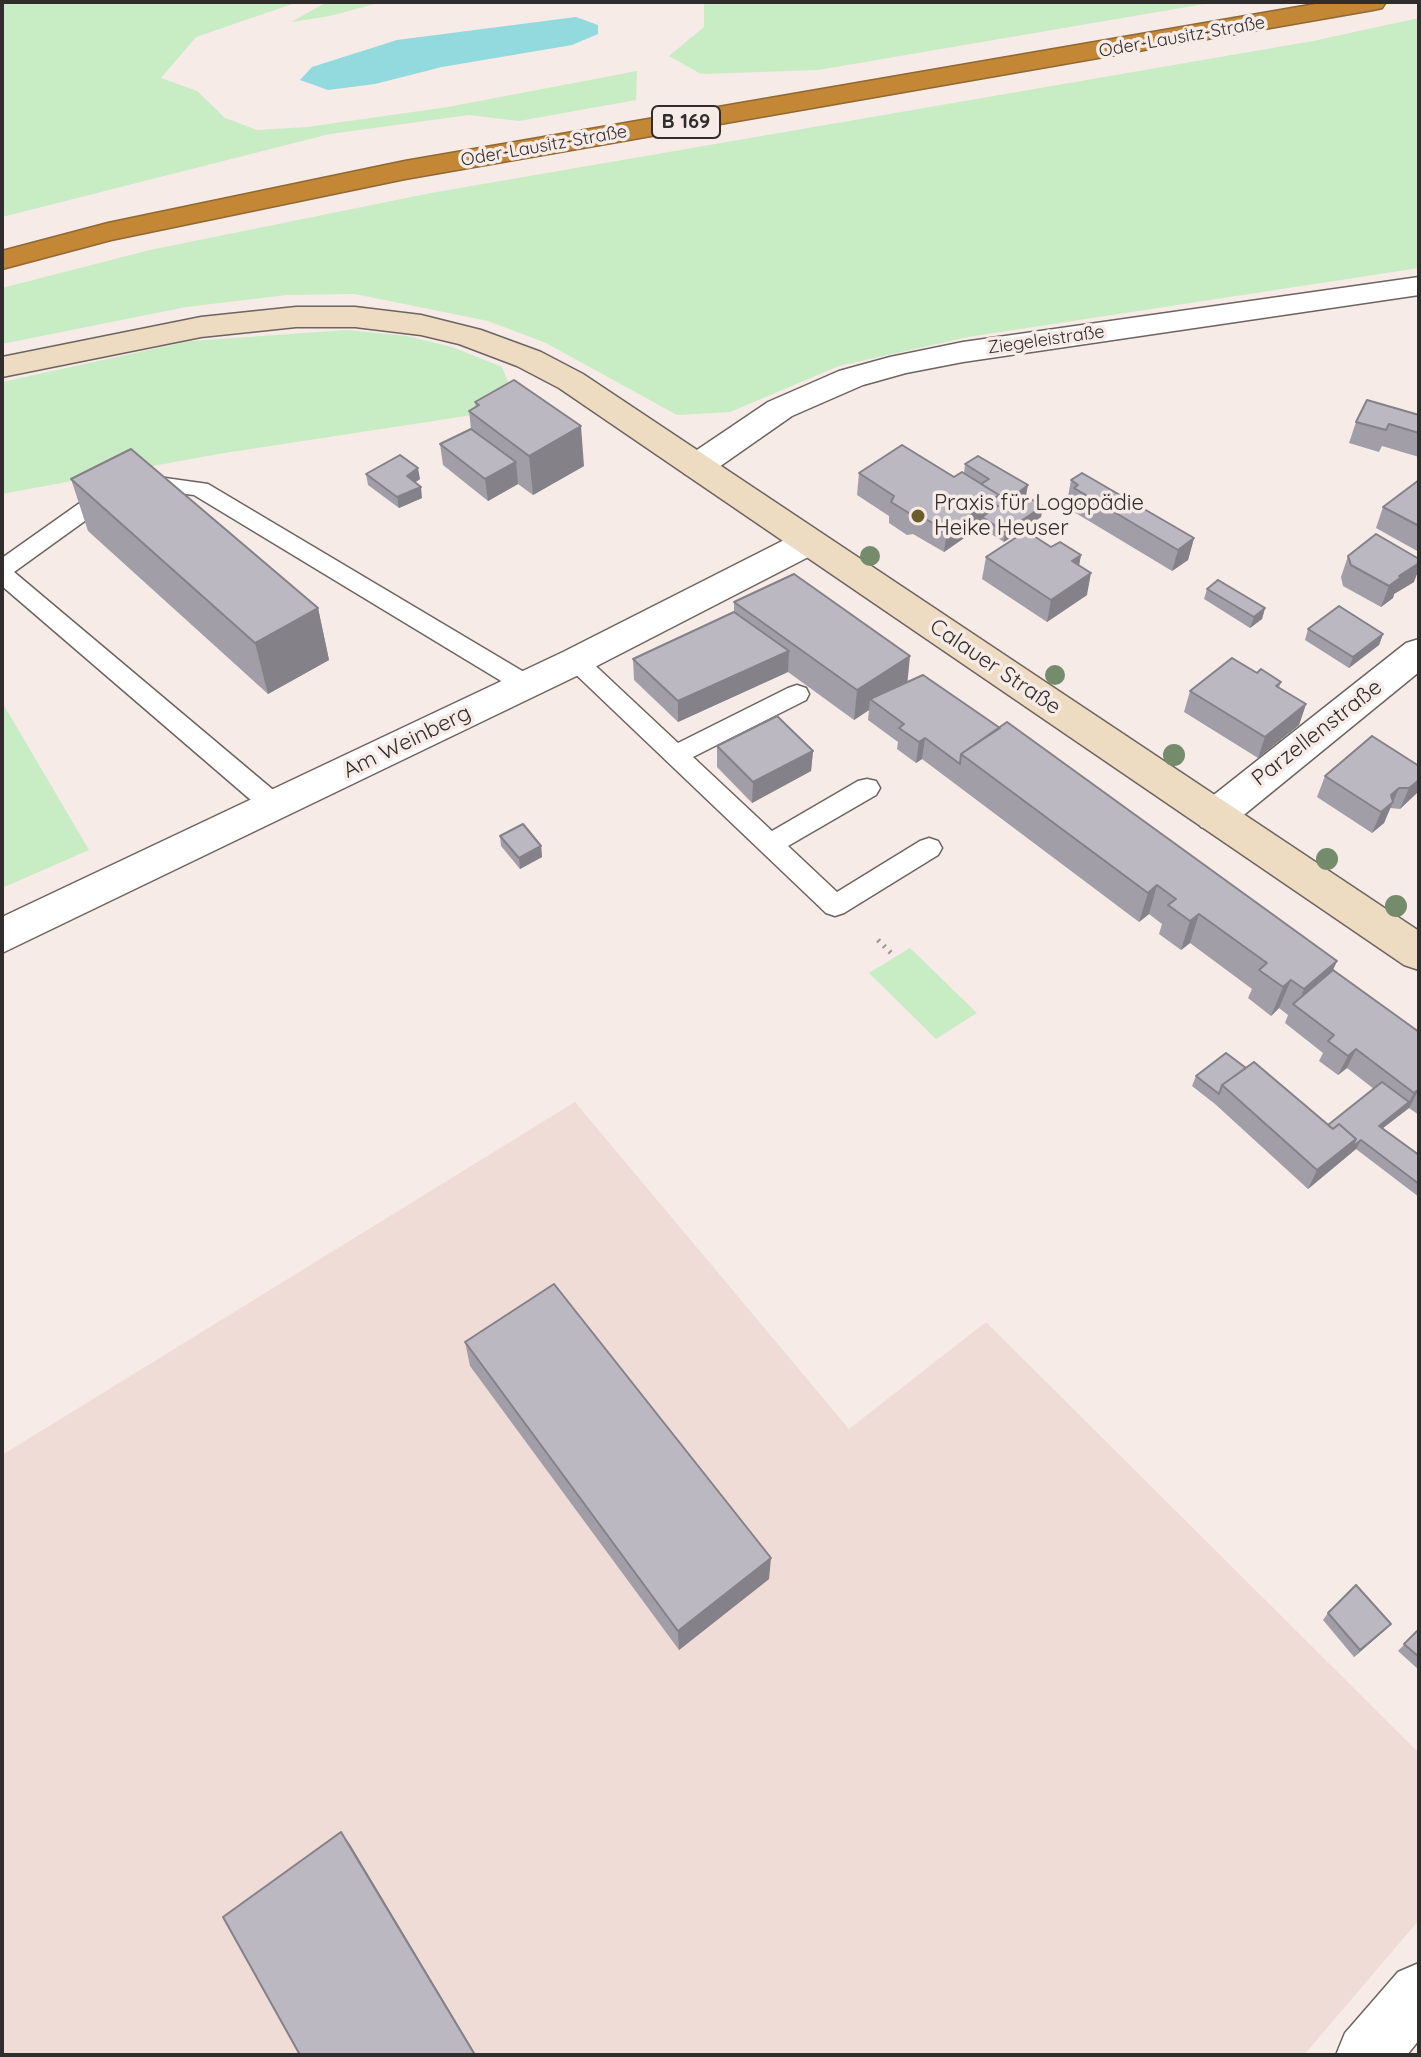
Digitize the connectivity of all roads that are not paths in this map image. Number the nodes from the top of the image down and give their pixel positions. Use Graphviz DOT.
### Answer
graph roads {
  1 [pos="1373,2"];
  2 [pos="2,260"];
  3 [pos="1419,286"];
  4 [pos="2,367"];
  5 [pos="697,466"];
  6 [pos="809,542"];
  7 [pos="2,571"];
  8 [pos="1419,652"];
  9 [pos="576,661"];
  10 [pos="525,684"];
  11 [pos="797,694"];
  12 [pos="676,755"];
  13 [pos="867,788"];
  14 [pos="275,806"];
  15 [pos="1215,816"];
  16 [pos="770,844"];
  17 [pos="929,848"];
  18 [pos="2,936"];
  19 [pos="1419,953"];
  20 [pos="1419,1993"];
  21 [pos="1367,2055"];
  1 -- 2 [label="highway, Oder-Lausitz-Straße / B 169"];
  3 -- 5 [label="street, Ziegeleistraße"];
  4 -- 5 [label="street, Calauer Straße"];
  5 -- 6 [label="street, Calauer Straße"];
  6 -- 9 [label="street, Am Weinberg"];
  6 -- 15 [label="street, Calauer Straße"];
  7 -- 10 [label="lane"];
  7 -- 14 [label="lane"];
  8 -- 15 [label="street, Parzellenstraße"];
  9 -- 10 [label="street, Am Weinberg"];
  9 -- 12 [label="lane"];
  10 -- 14 [label="street, Am Weinberg"];
  11 -- 12 [label="lane"];
  12 -- 16 [label="lane"];
  13 -- 16 [label="lane"];
  14 -- 18 [label="street, Am Weinberg"];
  15 -- 19 [label="street, Calauer Straße"];
  16 -- 17 [label="lane"];
  20 -- 21 [label="street"];
}
